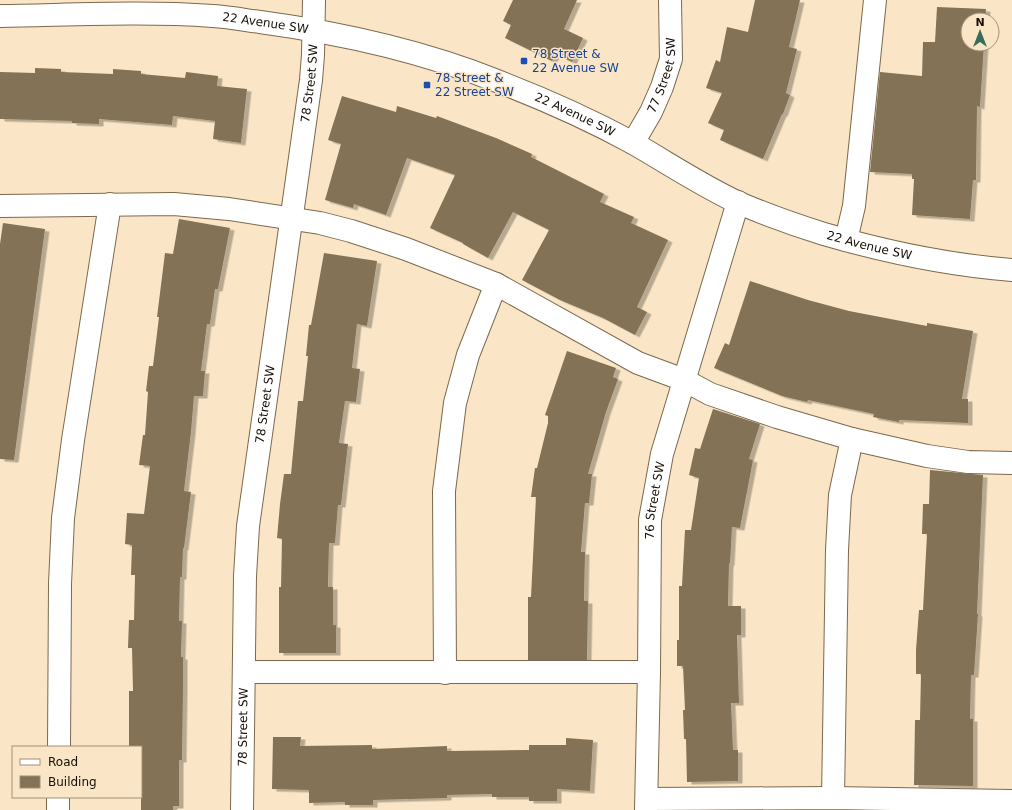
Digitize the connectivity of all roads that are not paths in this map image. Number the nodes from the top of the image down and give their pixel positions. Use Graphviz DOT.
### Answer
graph roads {
  1 [pos="314,0"];
  2 [pos="875,0"];
  3 [pos="670,1"];
  4 [pos="0,16"];
  5 [pos="313,30"];
  6 [pos="633,143"];
  7 [pos="738,202"];
  8 [pos="110,204"];
  9 [pos="0,208"];
  10 [pos="291,218"];
  11 [pos="846,240"];
  12 [pos="1012,270"];
  13 [pos="496,284"];
  14 [pos="684,380"];
  15 [pos="852,439"];
  16 [pos="1012,463"];
  17 [pos="244,672"];
  18 [pos="650,672"];
  19 [pos="445,673"];
  20 [pos="59,746"];
  21 [pos="58,798"];
  22 [pos="833,798"];
  23 [pos="1012,801"];
  24 [pos="647,805"];
  25 [pos="58,810"];
  26 [pos="242,810"];
  1 -- 5 [label="street, 78 Street SW"];
  2 -- 11 [label="street"];
  3 -- 6 [label="street, 77 Street SW"];
  4 -- 5 [label="street, 22 Avenue SW"];
  5 -- 6 [label="street, 22 Avenue SW"];
  5 -- 10 [label="street, 78 Street SW"];
  6 -- 7 [label="street, 22 Avenue SW"];
  7 -- 11 [label="street, 22 Avenue SW"];
  7 -- 14 [label="street, 76 Street SW"];
  8 -- 9 [label="street"];
  8 -- 10 [label="street"];
  8 -- 20 [label="street"];
  10 -- 13 [label="street"];
  10 -- 17 [label="street, 78 Street SW"];
  11 -- 12 [label="street, 22 Avenue SW"];
  13 -- 14 [label="street"];
  13 -- 19 [label="street"];
  14 -- 15 [label="street"];
  14 -- 18 [label="street, 76 Street SW"];
  15 -- 16 [label="street"];
  15 -- 22 [label="street"];
  17 -- 19 [label="street"];
  17 -- 26 [label="street, 78 Street SW"];
  18 -- 19 [label="street"];
  18 -- 24 [label="street, 76 Street SW"];
  21 -- 25 [label="street"];
  22 -- 23 [label="street"];
  22 -- 24 [label="street"];
}
